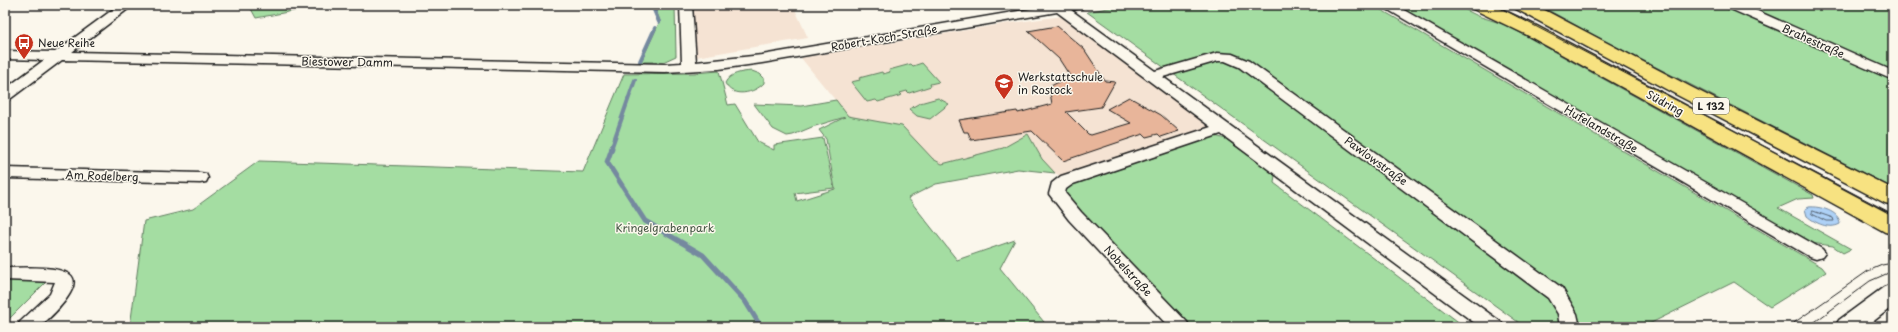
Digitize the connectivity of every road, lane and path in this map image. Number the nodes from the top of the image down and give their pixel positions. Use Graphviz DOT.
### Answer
graph roads {
  1 [pos="127,5"];
  2 [pos="686,5"];
  3 [pos="1077,5"];
  4 [pos="1386,5"];
  5 [pos="1479,5"];
  6 [pos="1522,5"];
  7 [pos="1733,5"];
  8 [pos="1060,8"];
  9 [pos="5,56"];
  10 [pos="57,56"];
  11 [pos="690,66"];
  12 [pos="1152,76"];
  13 [pos="1893,76"];
  14 [pos="5,96"];
  15 [pos="1223,128"];
  16 [pos="5,173"];
  17 [pos="200,178"];
  18 [pos="1893,198"];
  19 [pos="1893,226"];
  20 [pos="1816,254"];
  21 [pos="5,274"];
  22 [pos="1893,293"];
  23 [pos="27,327"];
  24 [pos="1180,327"];
  25 [pos="1494,327"];
  26 [pos="1570,327"];
  27 [pos="1848,327"];
  1 -- 10 [label="street"];
  2 -- 11 [label="street"];
  3 -- 8 [label="street, Robert-Koch-Straße"];
  4 -- 20 [label="street, Hufelandstraße"];
  5 -- 19 [label="main road, Südring / L 132"];
  6 -- 18 [label="main road, Südring / L 132"];
  7 -- 13 [label="street, Brahestraße"];
  8 -- 11 [label="street, Robert-Koch-Straße"];
  8 -- 12 [label="street"];
  9 -- 10 [label="street, Biestower Damm"];
  10 -- 11 [label="street, Biestower Damm"];
  10 -- 14 [label="street"];
  12 -- 15 [label="street"];
  12 -- 26 [label="street, Pawlowstraße"];
  15 -- 24 [label="street, Nobelstraße"];
  15 -- 25 [label="street"];
  16 -- 17 [label="street, Am Rodelberg"];
  21 -- 23 [label="street"];
  22 -- 27 [label="main road"];
}
